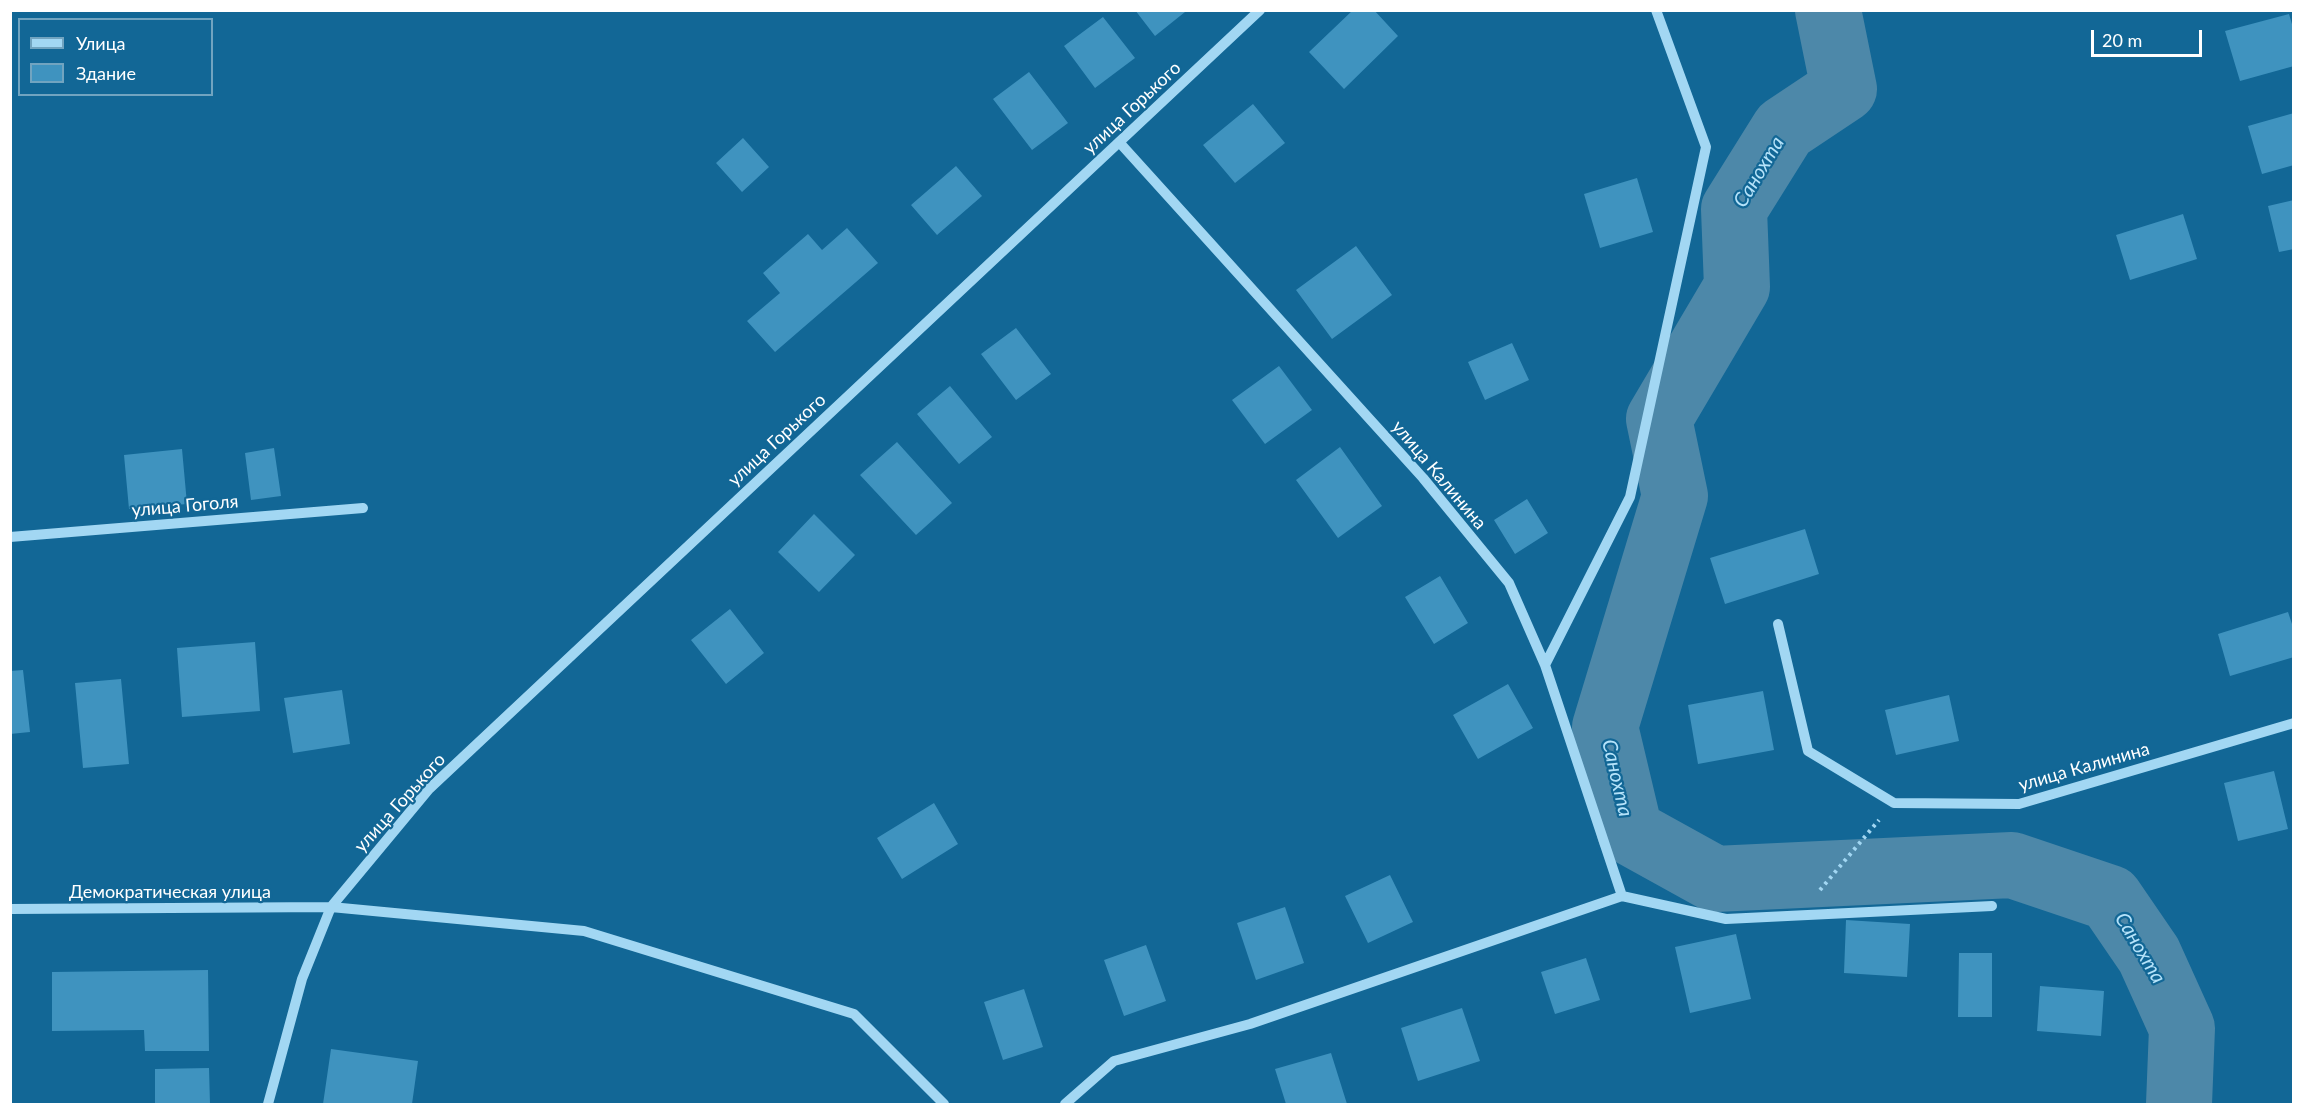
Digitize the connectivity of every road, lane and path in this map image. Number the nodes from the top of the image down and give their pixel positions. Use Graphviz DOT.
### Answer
graph roads {
  1 [pos="1260,10"];
  2 [pos="1656,10"];
  3 [pos="1119,142"];
  4 [pos="363,508"];
  5 [pos="10,537"];
  6 [pos="1778,624"];
  7 [pos="1545,665"];
  8 [pos="2294,723"];
  9 [pos="1894,804"];
  10 [pos="1622,896"];
  11 [pos="1992,906"];
  12 [pos="331,907"];
  13 [pos="10,909"];
  14 [pos="1798,915"];
  15 [pos="268,1104"];
  16 [pos="944,1104"];
  17 [pos="1065,1104"];
  1 -- 3 [label="street, улица Горького"];
  2 -- 7 [label="street"];
  3 -- 7 [label="street, улица Калинина"];
  3 -- 12 [label="street, улица Горького"];
  4 -- 5 [label="street, улица Гоголя"];
  6 -- 9 [label="street"];
  7 -- 10 [label="street, улица Калинина"];
  8 -- 9 [label="street, улица Калинина"];
  9 -- 14 [label="path"];
  10 -- 14 [label="street"];
  10 -- 17 [label="street"];
  11 -- 14 [label="street"];
  12 -- 13 [label="street, Демократическая улица"];
  12 -- 15 [label="street, улица Горького"];
  12 -- 16 [label="street, Демократическая улица"];
}
